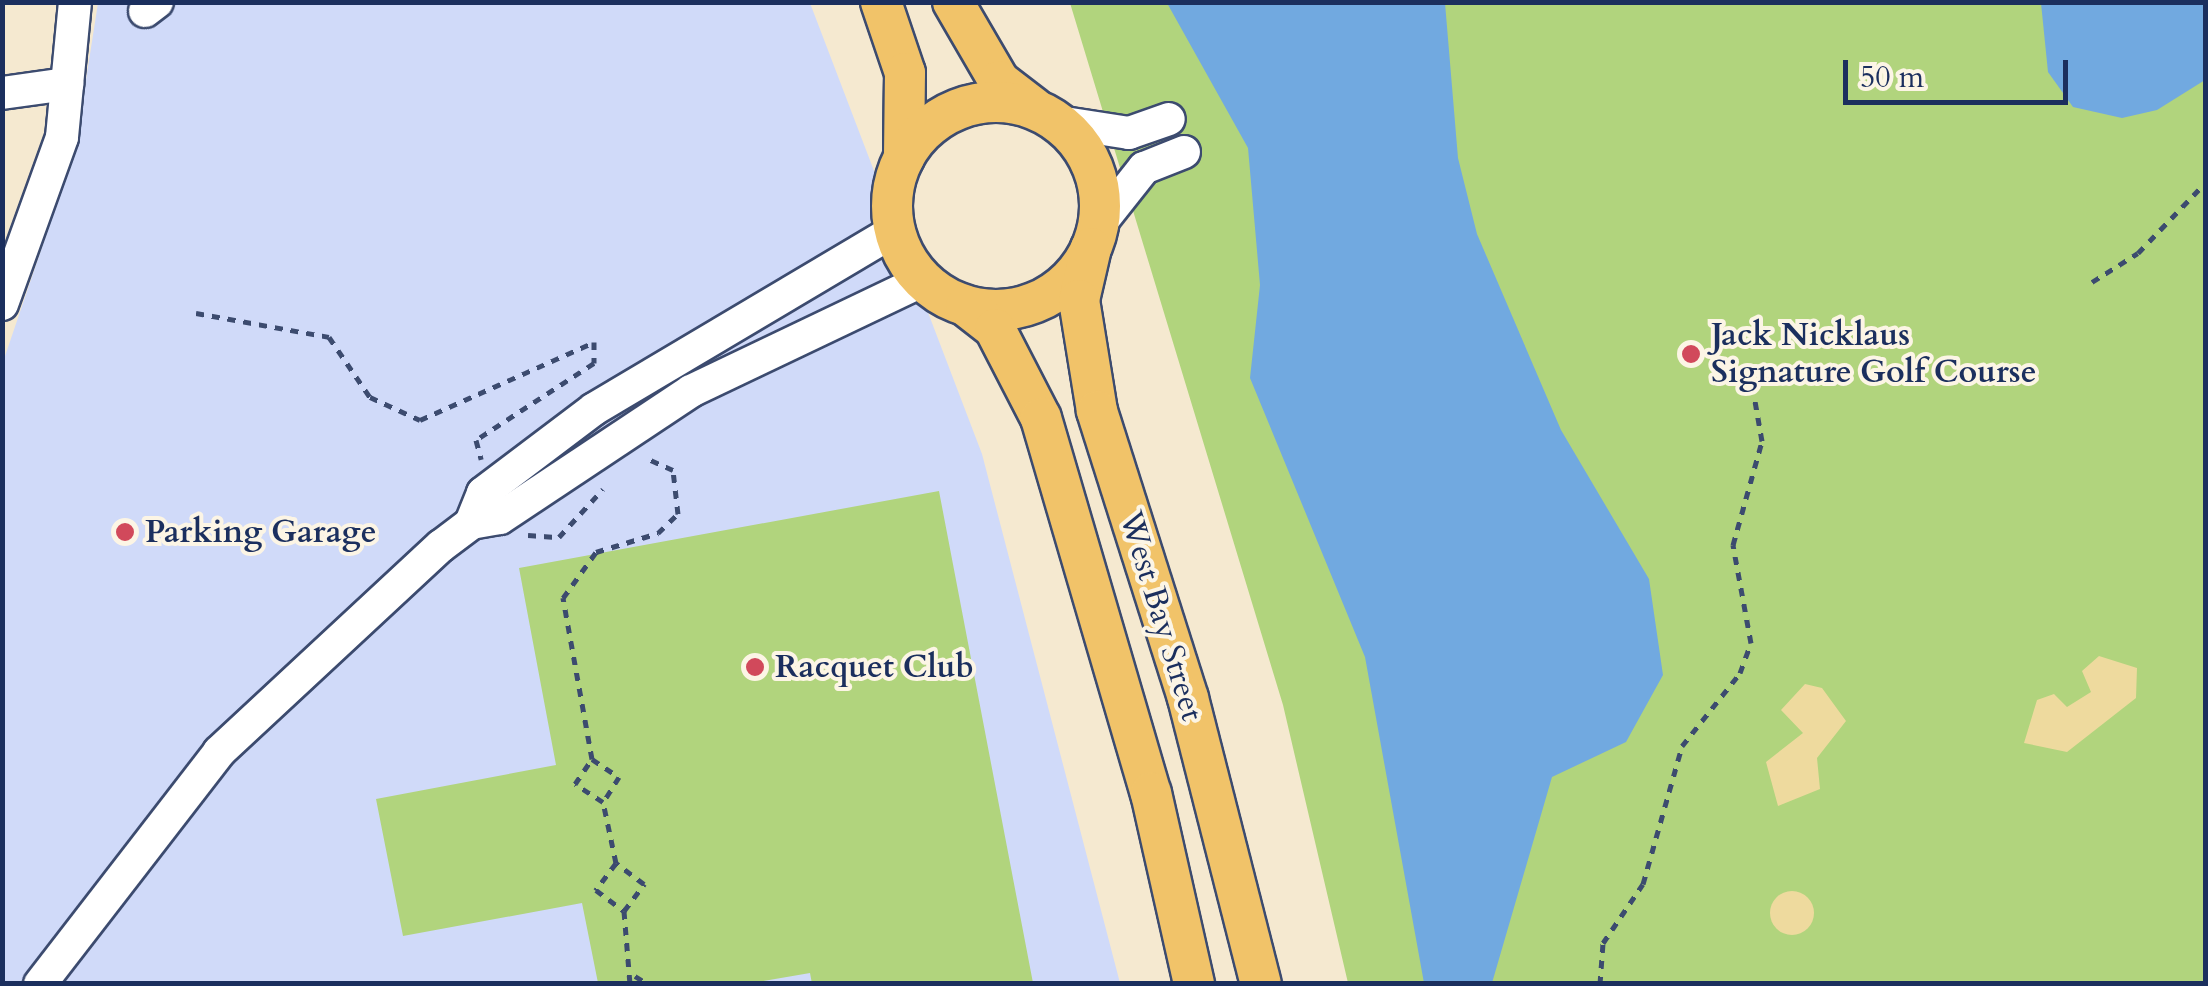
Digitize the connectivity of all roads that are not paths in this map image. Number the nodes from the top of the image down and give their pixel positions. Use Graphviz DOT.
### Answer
graph roads {
  1 [pos="75,2"];
  2 [pos="882,2"];
  3 [pos="953,2"];
  4 [pos="68,84"];
  5 [pos="2,93"];
  6 [pos="1048,116"];
  7 [pos="1168,118"];
  8 [pos="1184,152"];
  9 [pos="904,158"];
  10 [pos="895,230"];
  11 [pos="1094,237"];
  12 [pos="924,280"];
  13 [pos="2,304"];
  14 [pos="966,306"];
  15 [pos="470,523"];
  16 [pos="40,984"];
  17 [pos="1194,984"];
  18 [pos="1261,984"];
  1 -- 4 [label="street"];
  2 -- 9 [label="main road"];
  3 -- 6 [label="main road"];
  4 -- 5 [label="street"];
  4 -- 13 [label="street"];
  6 -- 7 [label="street"];
  6 -- 9 [label="main road"];
  6 -- 11 [label="main road"];
  8 -- 11 [label="street"];
  9 -- 10 [label="main road"];
  10 -- 12 [label="main road"];
  10 -- 15 [label="street"];
  11 -- 14 [label="main road"];
  11 -- 18 [label="main road, West Bay Street"];
  12 -- 14 [label="main road"];
  12 -- 15 [label="street"];
  14 -- 17 [label="main road, West Bay Street"];
  15 -- 16 [label="street"];
}
